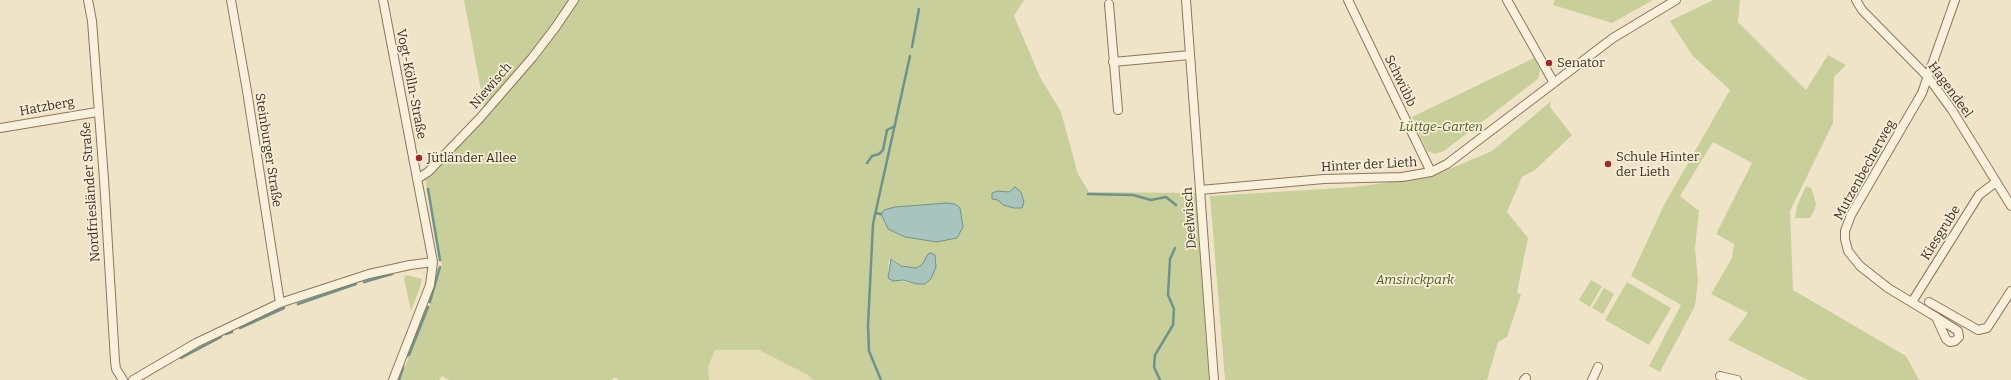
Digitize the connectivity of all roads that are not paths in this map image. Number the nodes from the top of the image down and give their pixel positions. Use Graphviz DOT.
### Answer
graph roads {
  1 [pos="88,0"];
  2 [pos="231,0"];
  3 [pos="383,0"];
  4 [pos="574,0"];
  5 [pos="1186,0"];
  6 [pos="1348,0"];
  7 [pos="1507,0"];
  8 [pos="1676,0"];
  9 [pos="1856,0"];
  10 [pos="1955,0"];
  11 [pos="1109,4"];
  12 [pos="1190,55"];
  13 [pos="1113,62"];
  14 [pos="1928,77"];
  15 [pos="1554,83"];
  16 [pos="1118,110"];
  17 [pos="97,112"];
  18 [pos="0,128"];
  19 [pos="1431,172"];
  20 [pos="417,179"];
  21 [pos="1996,182"];
  22 [pos="1200,190"];
  23 [pos="2010,203"];
  24 [pos="433,262"];
  25 [pos="2011,291"];
  26 [pos="1912,302"];
  27 [pos="1929,302"];
  28 [pos="280,303"];
  29 [pos="1936,317"];
  30 [pos="1598,366"];
  31 [pos="1720,376"];
  32 [pos="123,380"];
  33 [pos="133,380"];
  34 [pos="393,380"];
  35 [pos="1214,380"];
  36 [pos="1592,380"];
  37 [pos="1737,380"];
  1 -- 17 [label="street, Nordfriesländer Straße"];
  2 -- 28 [label="street, Steinburger Straße"];
  3 -- 20 [label="street, Vogt-Kölln-Straße"];
  4 -- 20 [label="street, Niewisch"];
  5 -- 12 [label="street, Deelwisch"];
  6 -- 19 [label="street, Schwübb"];
  7 -- 15 [label="street"];
  8 -- 15 [label="street, Hinter der Lieth"];
  9 -- 14 [label="street, Hagendeel"];
  10 -- 14 [label="street, Mutzenbecherweg"];
  11 -- 13 [label="street"];
  12 -- 13 [label="street"];
  12 -- 22 [label="street, Deelwisch"];
  13 -- 16 [label="street"];
  14 -- 21 [label="street, Hagendeel"];
  14 -- 26 [label="street, Mutzenbecherweg"];
  15 -- 19 [label="street, Hinter der Lieth"];
  17 -- 18 [label="street, Hatzberg"];
  17 -- 32 [label="street, Nordfriesländer Straße"];
  19 -- 22 [label="street, Hinter der Lieth"];
  20 -- 24 [label="street, Vogt-Kölln-Straße"];
  21 -- 23 [label="street, Hagendeel"];
  21 -- 26 [label="street, Kiesgrube"];
  22 -- 35 [label="street, Deelwisch"];
  24 -- 28 [label="street"];
  24 -- 34 [label="street, Vogt-Kölln-Straße"];
  25 -- 27 [label="street"];
  26 -- 29 [label="street, Mutzenbecherweg"];
  28 -- 33 [label="street"];
  30 -- 36 [label="street"];
  31 -- 37 [label="street"];
}
